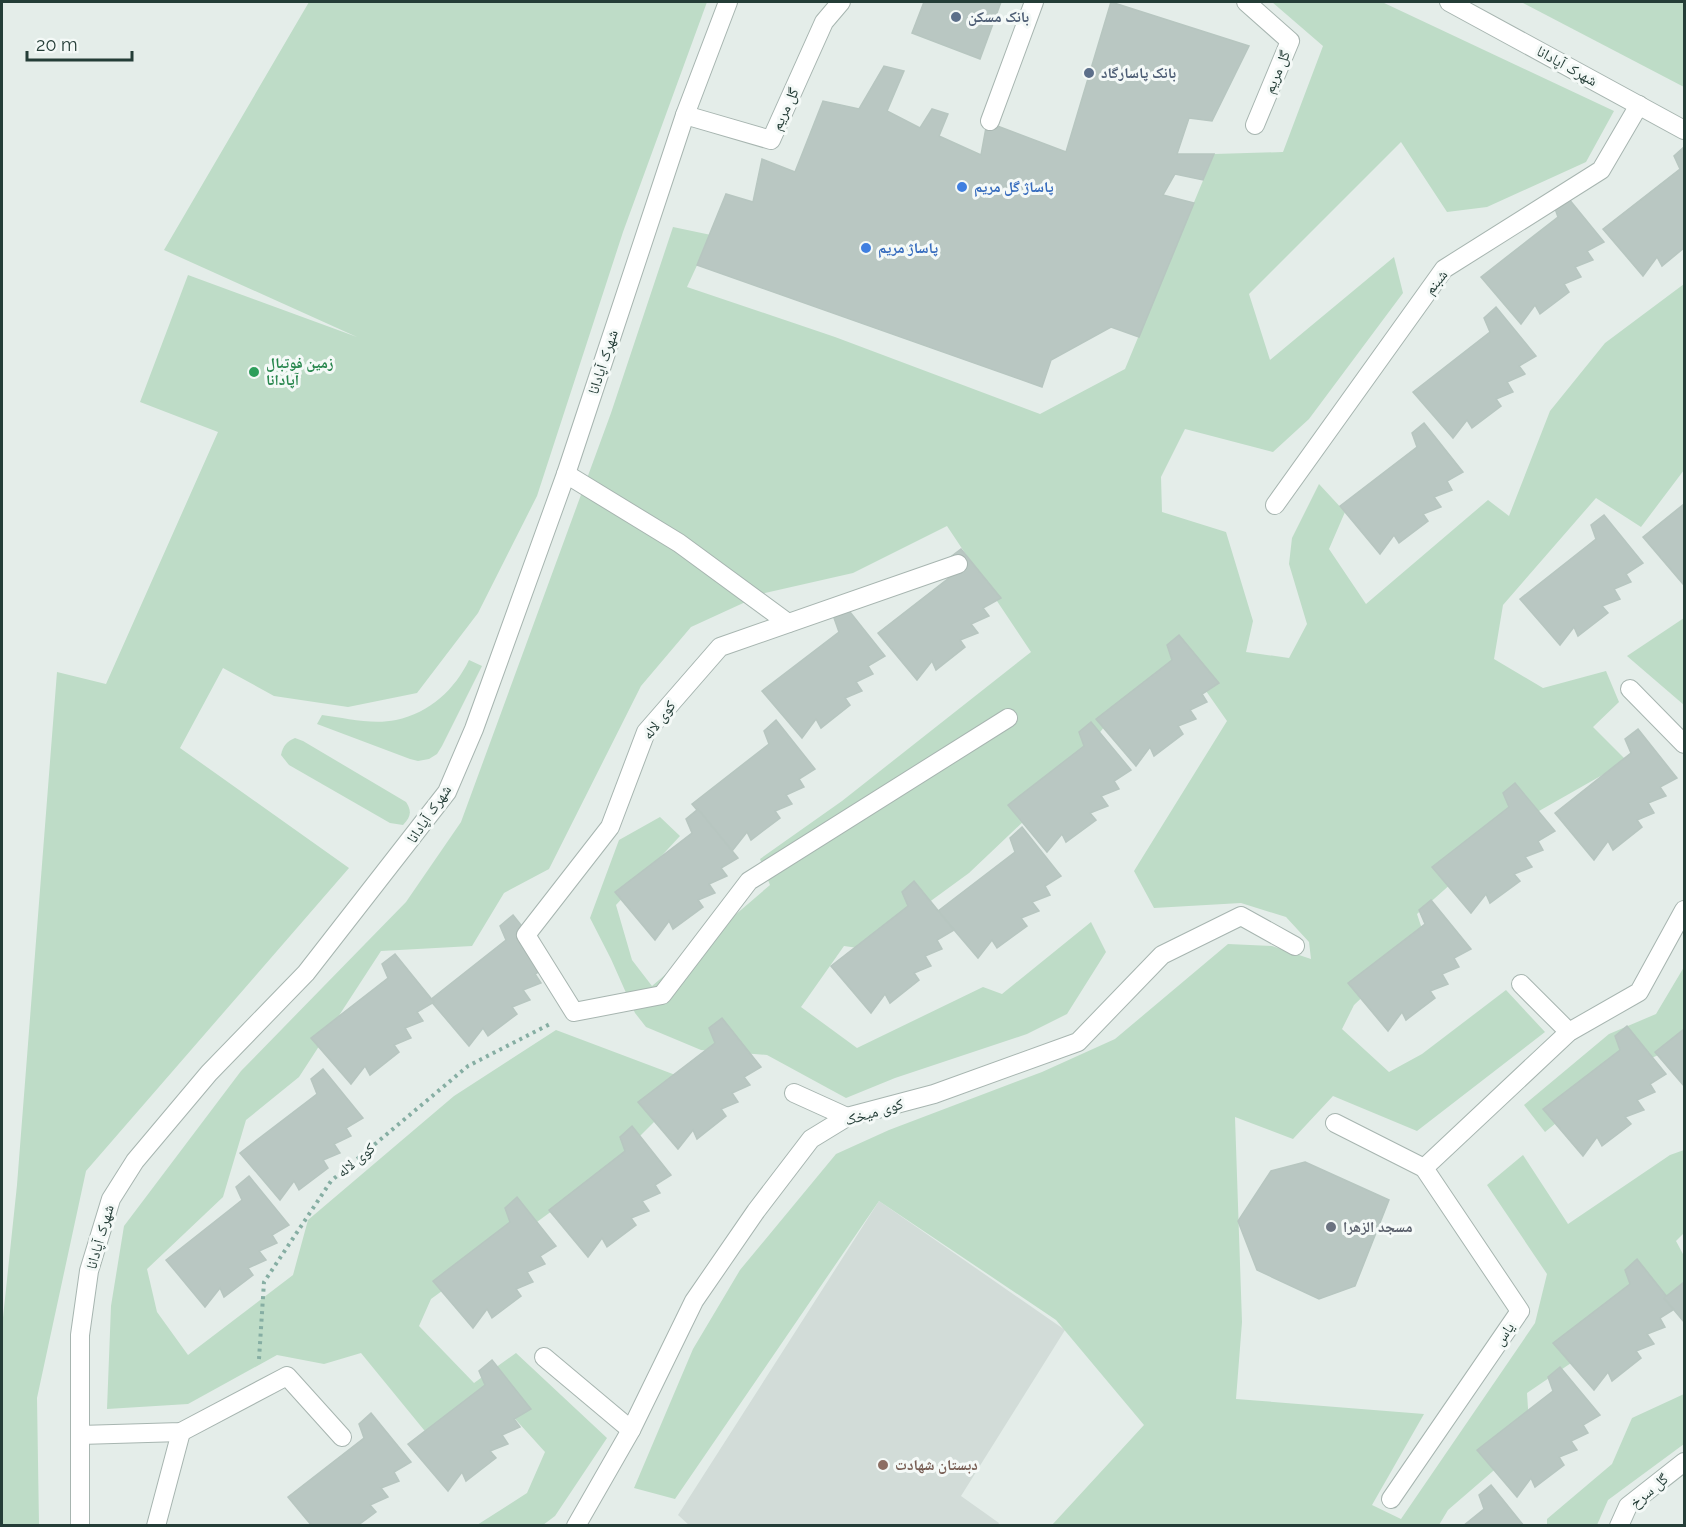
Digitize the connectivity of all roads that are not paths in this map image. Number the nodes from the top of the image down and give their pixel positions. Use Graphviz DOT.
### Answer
graph roads {
  1 [pos="728,2"];
  2 [pos="841,2"];
  3 [pos="1034,2"];
  4 [pos="1246,2"];
  5 [pos="1449,2"];
  6 [pos="1639,105"];
  7 [pos="685,115"];
  8 [pos="990,121"];
  9 [pos="1255,125"];
  10 [pos="1684,130"];
  11 [pos="566,474"];
  12 [pos="1275,505"];
  13 [pos="958,564"];
  14 [pos="788,623"];
  15 [pos="1630,689"];
  16 [pos="1008,717"];
  17 [pos="1684,744"];
  18 [pos="1684,910"];
  19 [pos="1294,946"];
  20 [pos="1521,984"];
  21 [pos="1569,1032"];
  22 [pos="794,1093"];
  23 [pos="847,1117"];
  24 [pos="1335,1123"];
  25 [pos="1424,1168"];
  26 [pos="544,1358"];
  27 [pos="631,1430"];
  28 [pos="181,1432"];
  29 [pos="80,1435"];
  30 [pos="342,1437"];
  31 [pos="1684,1462"];
  32 [pos="1391,1499"];
  33 [pos="80,1526"];
  34 [pos="156,1526"];
  35 [pos="576,1526"];
  36 [pos="1619,1526"];
  1 -- 7 [label="street, شهرک آپادانا"];
  2 -- 7 [label="street, گل مریم"];
  3 -- 8 [label="street"];
  4 -- 9 [label="street, گل مریم"];
  5 -- 6 [label="street, شهرک آپادانا"];
  6 -- 10 [label="street, شهرک آپادانا"];
  6 -- 12 [label="street, شبنم"];
  7 -- 11 [label="street, شهرک آپادانا"];
  11 -- 14 [label="street"];
  11 -- 29 [label="street, شهرک آپادانا"];
  13 -- 14 [label="street, کوی لاله"];
  14 -- 16 [label="street, کوی لاله"];
  15 -- 17 [label="street"];
  18 -- 21 [label="street"];
  19 -- 23 [label="street, کوی میخک"];
  20 -- 21 [label="street"];
  21 -- 25 [label="street"];
  22 -- 23 [label="street"];
  23 -- 27 [label="street, کوی میخک"];
  24 -- 25 [label="street, یاس"];
  25 -- 32 [label="street, یاس"];
  26 -- 27 [label="street"];
  27 -- 35 [label="street, کوی میخک"];
  28 -- 29 [label="street"];
  28 -- 30 [label="street"];
  28 -- 34 [label="street"];
  29 -- 33 [label="street, شهرک آپادانا"];
  31 -- 36 [label="street, گل سرخ"];
}
